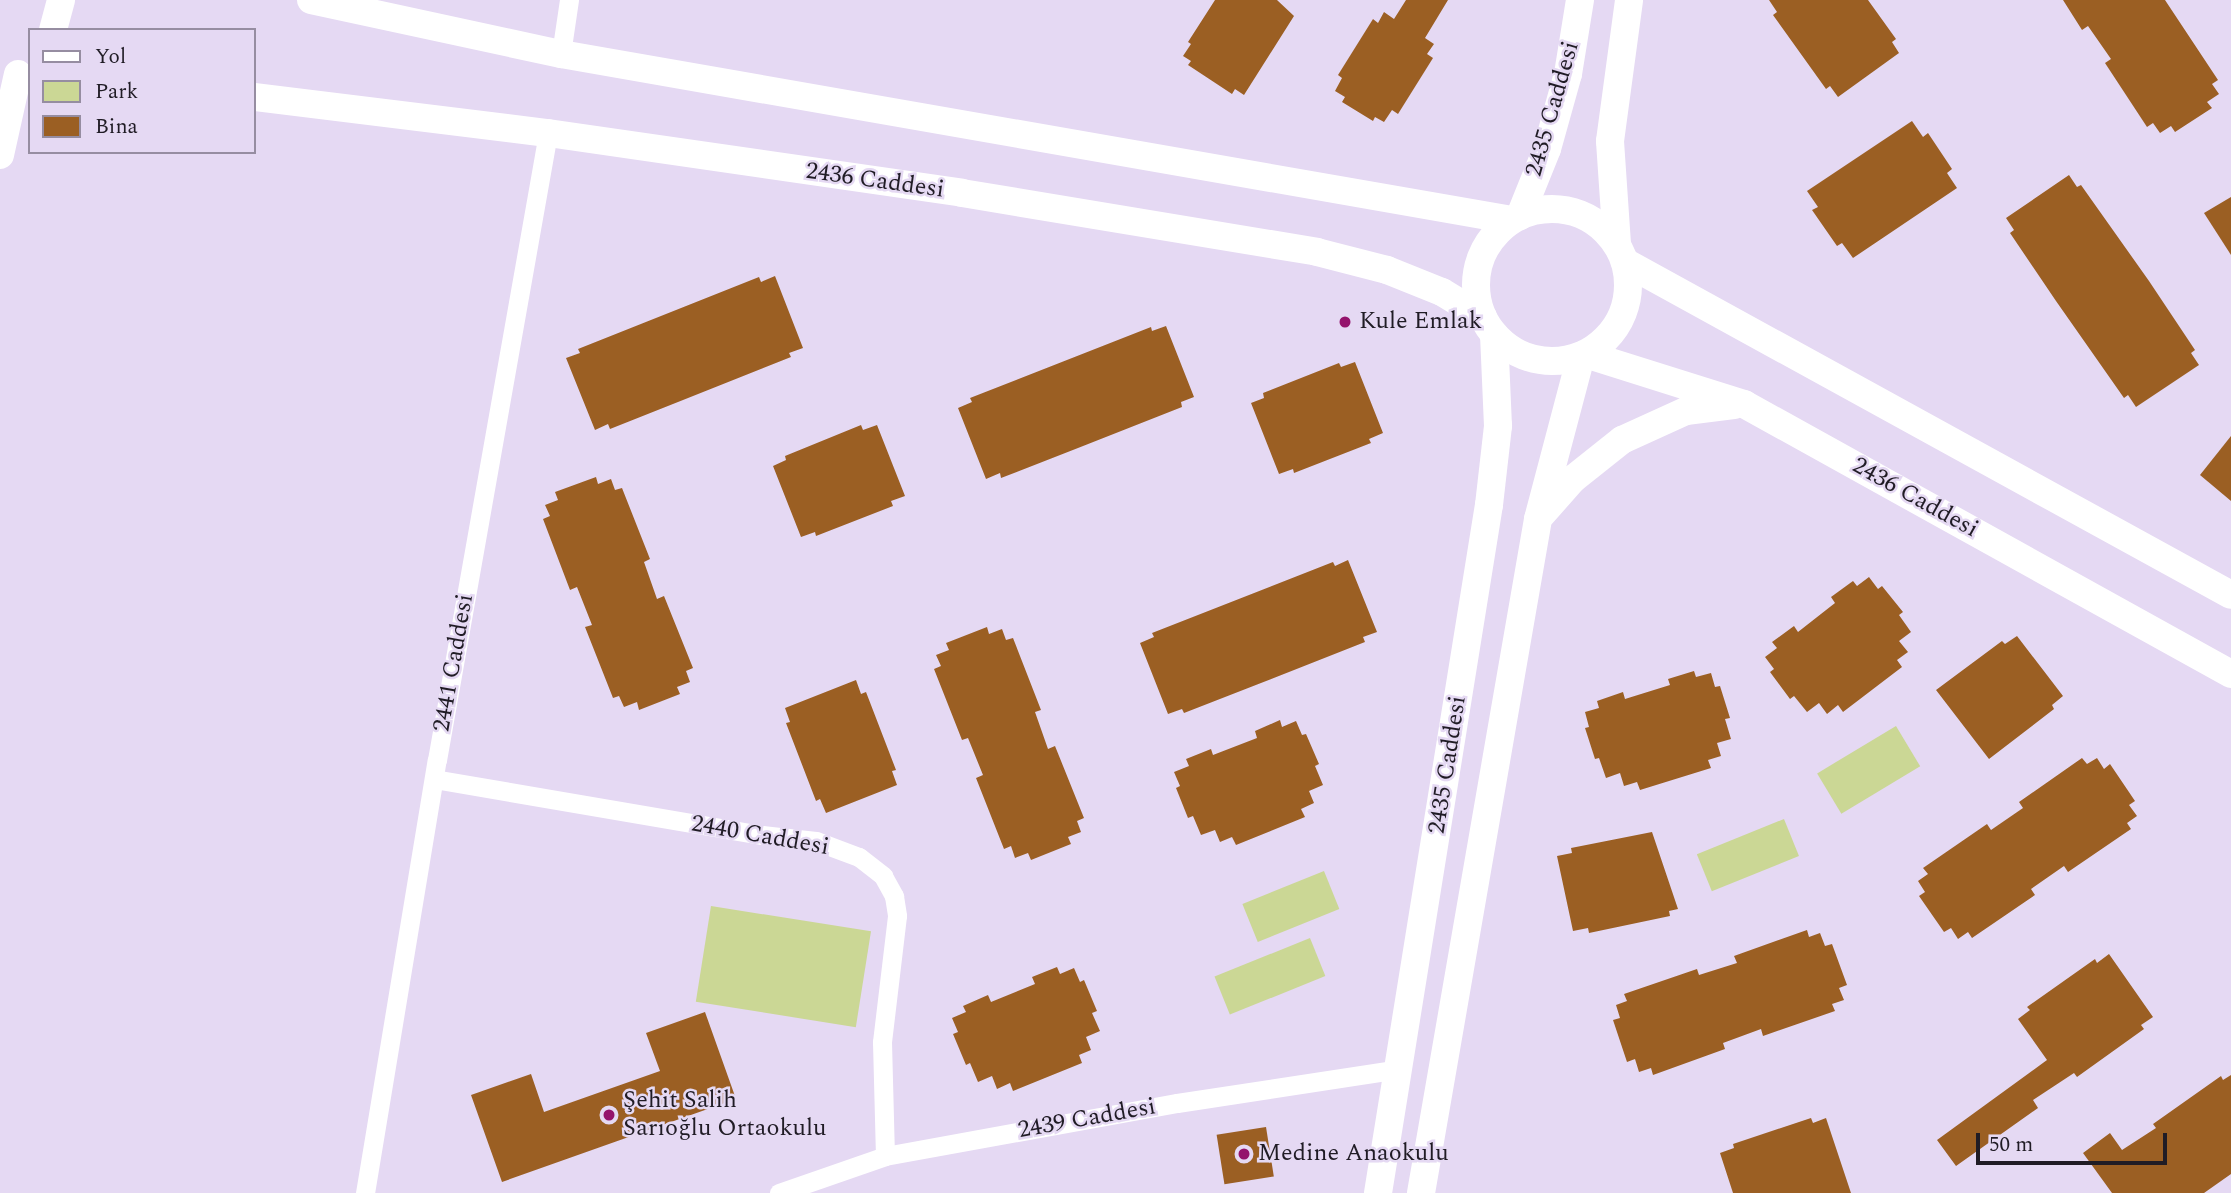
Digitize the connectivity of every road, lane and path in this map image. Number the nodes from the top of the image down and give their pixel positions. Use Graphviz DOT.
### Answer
graph roads {
  1 [pos="61,0"];
  2 [pos="311,0"];
  3 [pos="569,0"];
  4 [pos="1580,0"];
  5 [pos="1629,0"];
  6 [pos="54,28"];
  7 [pos="561,54"];
  8 [pos="21,72"];
  9 [pos="256,97"];
  10 [pos="548,133"];
  11 [pos="0,155"];
  12 [pos="1516,218"];
  13 [pos="1621,253"];
  14 [pos="1489,326"];
  15 [pos="1583,355"];
  16 [pos="1744,404"];
  17 [pos="1538,519"];
  18 [pos="2231,595"];
  19 [pos="2231,674"];
  20 [pos="434,779"];
  21 [pos="1400,1069"];
  22 [pos="885,1156"];
  23 [pos="365,1193"];
  24 [pos="779,1193"];
  25 [pos="1378,1193"];
  26 [pos="1421,1193"];
  1 -- 6 [label="street"];
  2 -- 7 [label="street"];
  3 -- 7 [label="street"];
  4 -- 12 [label="street, 2435 Caddesi"];
  5 -- 13 [label="street, 2435 Caddesi"];
  7 -- 12 [label="street"];
  8 -- 11 [label="street"];
  9 -- 10 [label="street, 2436 Caddesi"];
  10 -- 14 [label="street, 2436 Caddesi"];
  10 -- 20 [label="street, 2441 Caddesi"];
  12 -- 13 [label="street, 2435 Caddesi"];
  12 -- 14 [label="street, 2435 Caddesi"];
  13 -- 15 [label="street, 2435 Caddesi"];
  13 -- 18 [label="street"];
  14 -- 15 [label="street"];
  14 -- 21 [label="street, 2435 Caddesi"];
  15 -- 16 [label="street, 2436 Caddesi"];
  15 -- 17 [label="street, 2435 Caddesi"];
  16 -- 17 [label="street"];
  16 -- 19 [label="street, 2436 Caddesi"];
  17 -- 26 [label="street, 2435 Caddesi"];
  20 -- 22 [label="street, 2440 Caddesi"];
  20 -- 23 [label="street, 2441 Caddesi"];
  21 -- 22 [label="street, 2439 Caddesi"];
  21 -- 25 [label="street, 2435 Caddesi"];
  22 -- 24 [label="street, 2439 Caddesi"];
}
